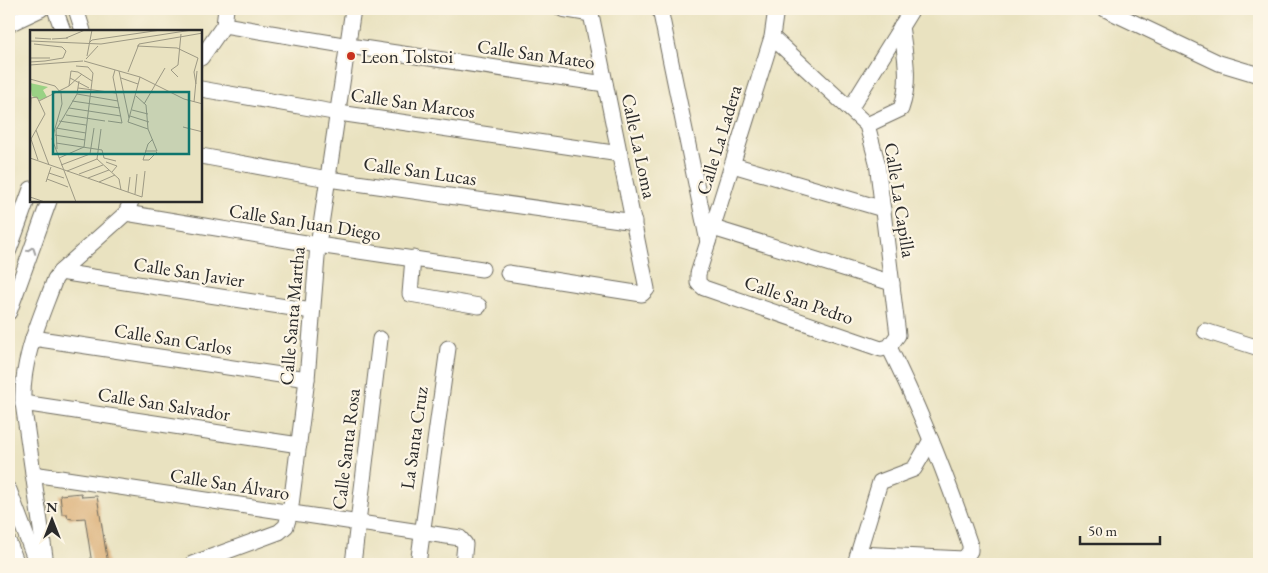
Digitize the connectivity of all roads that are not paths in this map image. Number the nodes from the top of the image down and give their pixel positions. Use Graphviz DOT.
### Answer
graph roads {
  1 [pos="41,9"];
  2 [pos="55,9"];
  3 [pos="76,9"];
  4 [pos="226,9"];
  5 [pos="353,9"];
  6 [pos="562,9"];
  7 [pos="660,9"];
  8 [pos="776,9"];
  9 [pos="912,9"];
  10 [pos="1104,9"];
  11 [pos="590,11"];
  12 [pos="9,24"];
  13 [pos="224,25"];
  14 [pos="901,26"];
  15 [pos="63,30"];
  16 [pos="83,30"];
  17 [pos="772,37"];
  18 [pos="349,46"];
  19 [pos="202,57"];
  20 [pos="1259,75"];
  21 [pos="606,84"];
  22 [pos="202,89"];
  23 [pos="850,108"];
  24 [pos="339,113"];
  25 [pos="867,125"];
  26 [pos="620,154"];
  27 [pos="202,156"];
  28 [pos="733,164"];
  29 [pos="328,179"];
  30 [pos="30,192"];
  31 [pos="50,202"];
  32 [pos="128,207"];
  33 [pos="883,209"];
  34 [pos="634,222"];
  35 [pos="713,228"];
  36 [pos="708,244"];
  37 [pos="318,245"];
  38 [pos="9,250"];
  39 [pos="414,258"];
  40 [pos="482,269"];
  41 [pos="60,272"];
  42 [pos="508,273"];
  43 [pos="698,282"];
  44 [pos="892,283"];
  45 [pos="479,306"];
  46 [pos="312,311"];
  47 [pos="9,312"];
  48 [pos="1205,331"];
  49 [pos="33,338"];
  50 [pos="380,339"];
  51 [pos="889,347"];
  52 [pos="448,348"];
  53 [pos="1259,348"];
  54 [pos="307,379"];
  55 [pos="23,403"];
  56 [pos="931,440"];
  57 [pos="299,445"];
  58 [pos="33,474"];
  59 [pos="9,490"];
  60 [pos="290,513"];
  61 [pos="357,523"];
  62 [pos="422,533"];
  63 [pos="9,543"];
  64 [pos="856,559"];
  65 [pos="961,561"];
  66 [pos="17,564"];
  67 [pos="37,564"];
  68 [pos="46,564"];
  69 [pos="192,564"];
  70 [pos="353,564"];
  71 [pos="418,564"];
  72 [pos="463,564"];
  1 -- 12 [label="street"];
  2 -- 15 [label="street"];
  3 -- 16 [label="street"];
  4 -- 13 [label="street"];
  5 -- 18 [label="street, Calle Santa Martha"];
  6 -- 11 [label="street"];
  7 -- 36 [label="street"];
  8 -- 17 [label="street, Calle La Ladera"];
  9 -- 14 [label="street"];
  10 -- 20 [label="street"];
  11 -- 21 [label="street, Calle La Loma"];
  13 -- 18 [label="street, Calle San Mateo"];
  13 -- 19 [label="street"];
  14 -- 23 [label="street"];
  14 -- 25 [label="street"];
  17 -- 23 [label="street, Calle La Capilla"];
  17 -- 28 [label="street, Calle La Ladera"];
  18 -- 21 [label="street, Calle San Mateo"];
  18 -- 24 [label="street, Calle Santa Martha"];
  21 -- 26 [label="street, Calle La Loma"];
  22 -- 24 [label="street, Calle San Marcos"];
  23 -- 25 [label="street, Calle La Capilla"];
  24 -- 26 [label="street, Calle San Marcos"];
  24 -- 29 [label="street, Calle Santa Martha"];
  25 -- 33 [label="street, Calle La Capilla"];
  26 -- 34 [label="street, Calle La Loma"];
  27 -- 29 [label="street, Calle San Lucas"];
  28 -- 33 [label="street"];
  28 -- 35 [label="street, Calle La Ladera"];
  29 -- 34 [label="street, Calle San Lucas"];
  29 -- 37 [label="street, Calle Santa Martha"];
  30 -- 38 [label="street"];
  47 -- 31 [label="street, one-way"];
  32 -- 37 [label="street, Calle San Juan Diego"];
  32 -- 41 [label="street"];
  33 -- 44 [label="street, Calle La Capilla"];
  34 -- 42 [label="street, Calle La Loma"];
  35 -- 36 [label="street, Calle La Ladera"];
  35 -- 44 [label="street"];
  36 -- 43 [label="street, Calle La Ladera"];
  37 -- 39 [label="street, Calle San Juan Diego"];
  37 -- 46 [label="street, Calle Santa Martha"];
  39 -- 40 [label="street, Calle San Juan Diego"];
  39 -- 45 [label="street"];
  41 -- 46 [label="street, Calle San Javier"];
  41 -- 49 [label="street"];
  43 -- 51 [label="street, Calle San Pedro"];
  44 -- 51 [label="street, Calle La Capilla"];
  46 -- 54 [label="street, Calle Santa Martha"];
  48 -- 53 [label="street"];
  49 -- 54 [label="street, Calle San Carlos"];
  49 -- 55 [label="street"];
  50 -- 61 [label="street, Calle Santa Rosa"];
  51 -- 56 [label="street"];
  52 -- 62 [label="street, La Santa Cruz"];
  54 -- 57 [label="street, Calle Santa Martha"];
  55 -- 57 [label="street, Calle San Salvador"];
  55 -- 58 [label="street"];
  56 -- 64 [label="street"];
  56 -- 65 [label="street"];
  57 -- 60 [label="street, Calle Santa Martha"];
  58 -- 60 [label="street, Calle San Álvaro"];
  58 -- 68 [label="street"];
  59 -- 67 [label="street"];
  60 -- 61 [label="street, Calle San Álvaro"];
  60 -- 69 [label="street, Calle Santa Martha"];
  61 -- 62 [label="street, Calle San Álvaro"];
  61 -- 70 [label="street, Calle Santa Rosa"];
  62 -- 71 [label="street, La Santa Cruz"];
  62 -- 72 [label="street, Calle San Álvaro"];
  63 -- 66 [label="street"];
  64 -- 65 [label="street"];
}
